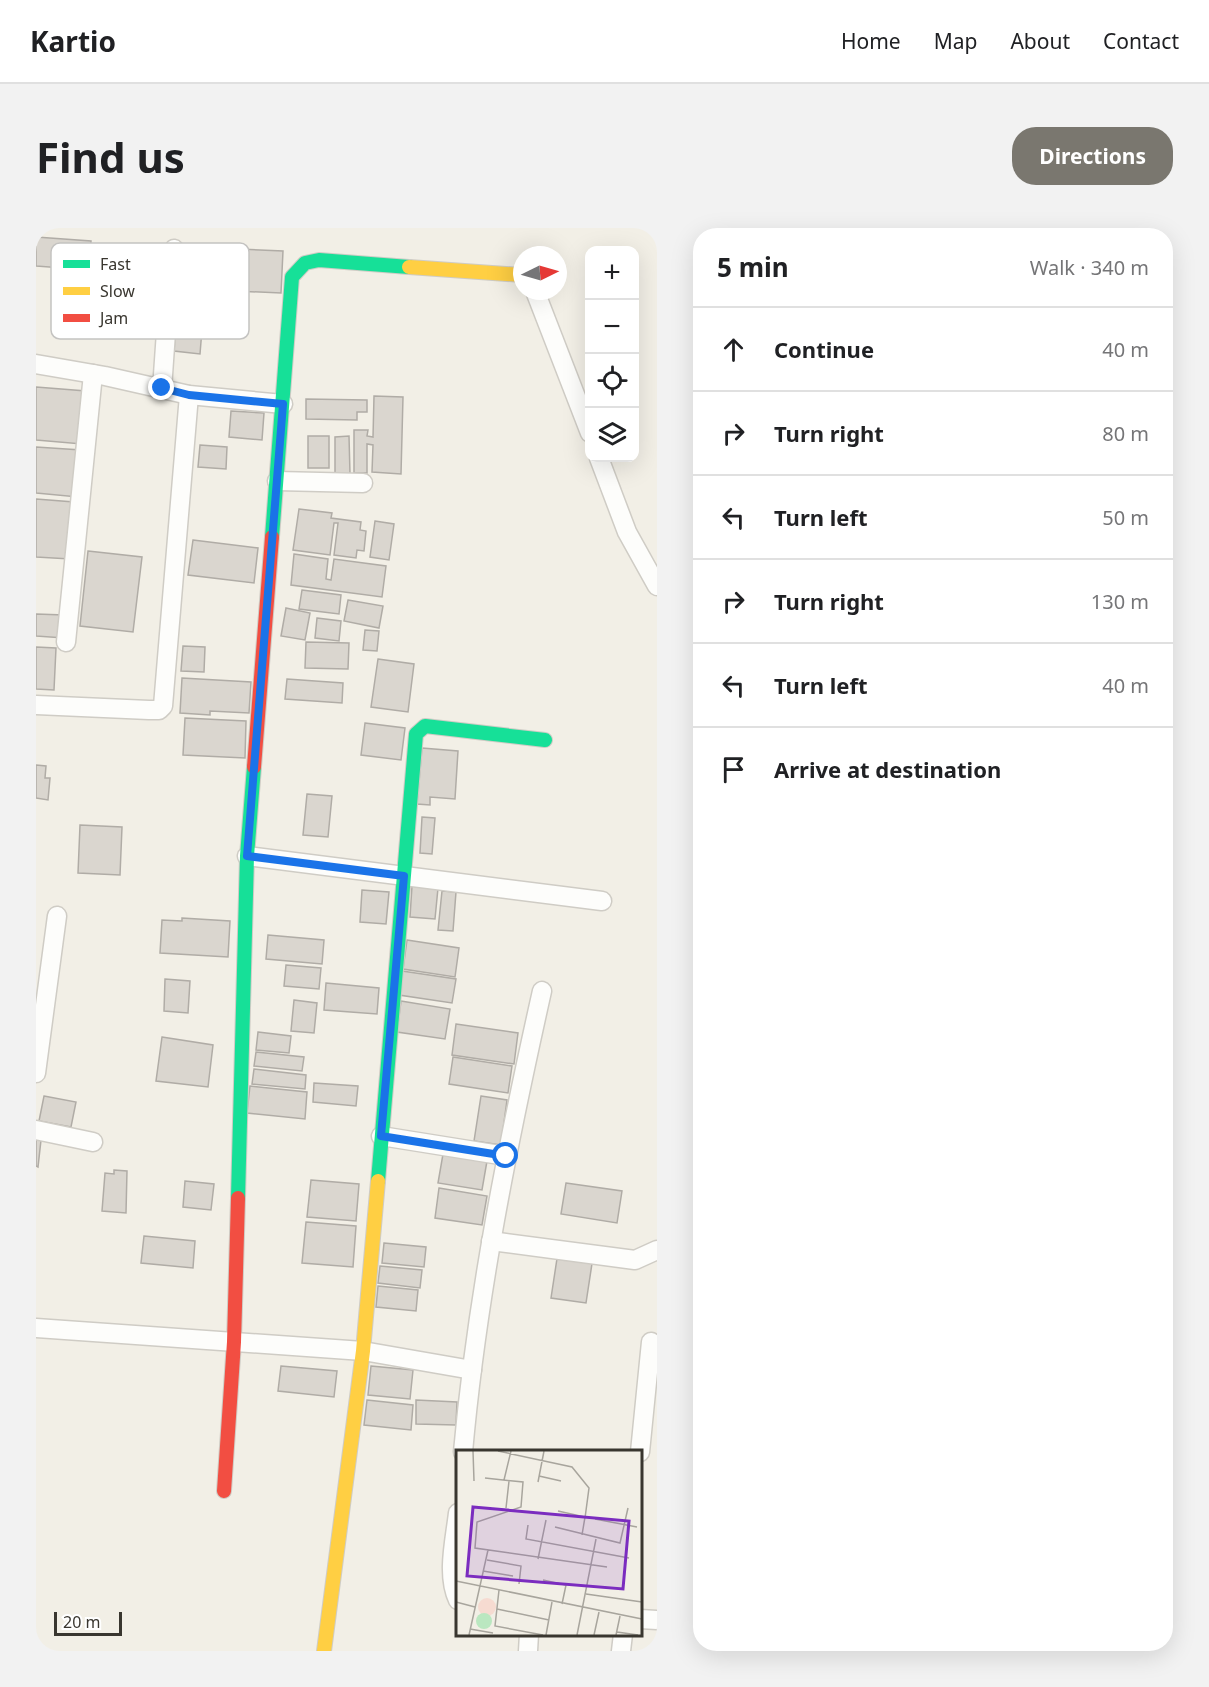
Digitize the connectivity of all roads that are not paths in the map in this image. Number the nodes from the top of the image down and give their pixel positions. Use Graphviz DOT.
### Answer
graph roads {
  1 [pos="513,274"];
  2 [pos="538,300"];
  3 [pos="165,339"];
  4 [pos="43,365"];
  5 [pos="84,372"];
  6 [pos="162,388"];
  7 [pos="189,395"];
  8 [pos="283,404"];
  9 [pos="585,420"];
  10 [pos="601,462"];
  11 [pos="277,481"];
  12 [pos="363,483"];
  13 [pos="657,586"];
  14 [pos="66,642"];
  15 [pos="36,705"];
  16 [pos="545,740"];
  17 [pos="247,856"];
  18 [pos="404,876"];
  19 [pos="602,901"];
  20 [pos="57,916"];
  21 [pos="542,991"];
  22 [pos="36,1073"];
  23 [pos="36,1130"];
  24 [pos="381,1136"];
  25 [pos="93,1142"];
  26 [pos="506,1156"];
  27 [pos="491,1241"];
  28 [pos="655,1253"];
  29 [pos="36,1328"];
  30 [pos="234,1342"];
  31 [pos="651,1342"];
  32 [pos="363,1351"];
  33 [pos="472,1370"];
  34 [pos="463,1450"];
  35 [pos="640,1450"];
  36 [pos="224,1491"];
  37 [pos="456,1533"];
  38 [pos="456,1596"];
  39 [pos="642,1619"];
  40 [pos="657,1620"];
  41 [pos="529,1636"];
  42 [pos="623,1636"];
  43 [pos="324,1651"];
  44 [pos="528,1651"];
  45 [pos="621,1651"];
  1 -- 8 [label="street"];
  2 -- 9 [label="street"];
  3 -- 6 [label="street"];
  4 -- 5 [label="street"];
  5 -- 6 [label="street"];
  5 -- 14 [label="street"];
  6 -- 7 [label="street"];
  7 -- 8 [label="street"];
  7 -- 15 [label="street"];
  8 -- 11 [label="street"];
  10 -- 13 [label="street"];
  11 -- 12 [label="street"];
  11 -- 17 [label="street"];
  16 -- 18 [label="street"];
  17 -- 18 [label="street"];
  17 -- 30 [label="street"];
  18 -- 19 [label="street"];
  18 -- 24 [label="street"];
  20 -- 22 [label="street"];
  21 -- 26 [label="street"];
  23 -- 25 [label="street"];
  24 -- 26 [label="street"];
  24 -- 32 [label="street"];
  26 -- 27 [label="street"];
  27 -- 28 [label="street"];
  27 -- 33 [label="street"];
  29 -- 30 [label="street"];
  30 -- 32 [label="street"];
  30 -- 36 [label="street"];
  31 -- 35 [label="street"];
  32 -- 33 [label="street"];
  32 -- 43 [label="street"];
  33 -- 34 [label="street"];
  37 -- 38 [label="street"];
  39 -- 40 [label="street"];
  41 -- 44 [label="street"];
  42 -- 45 [label="street"];
}
